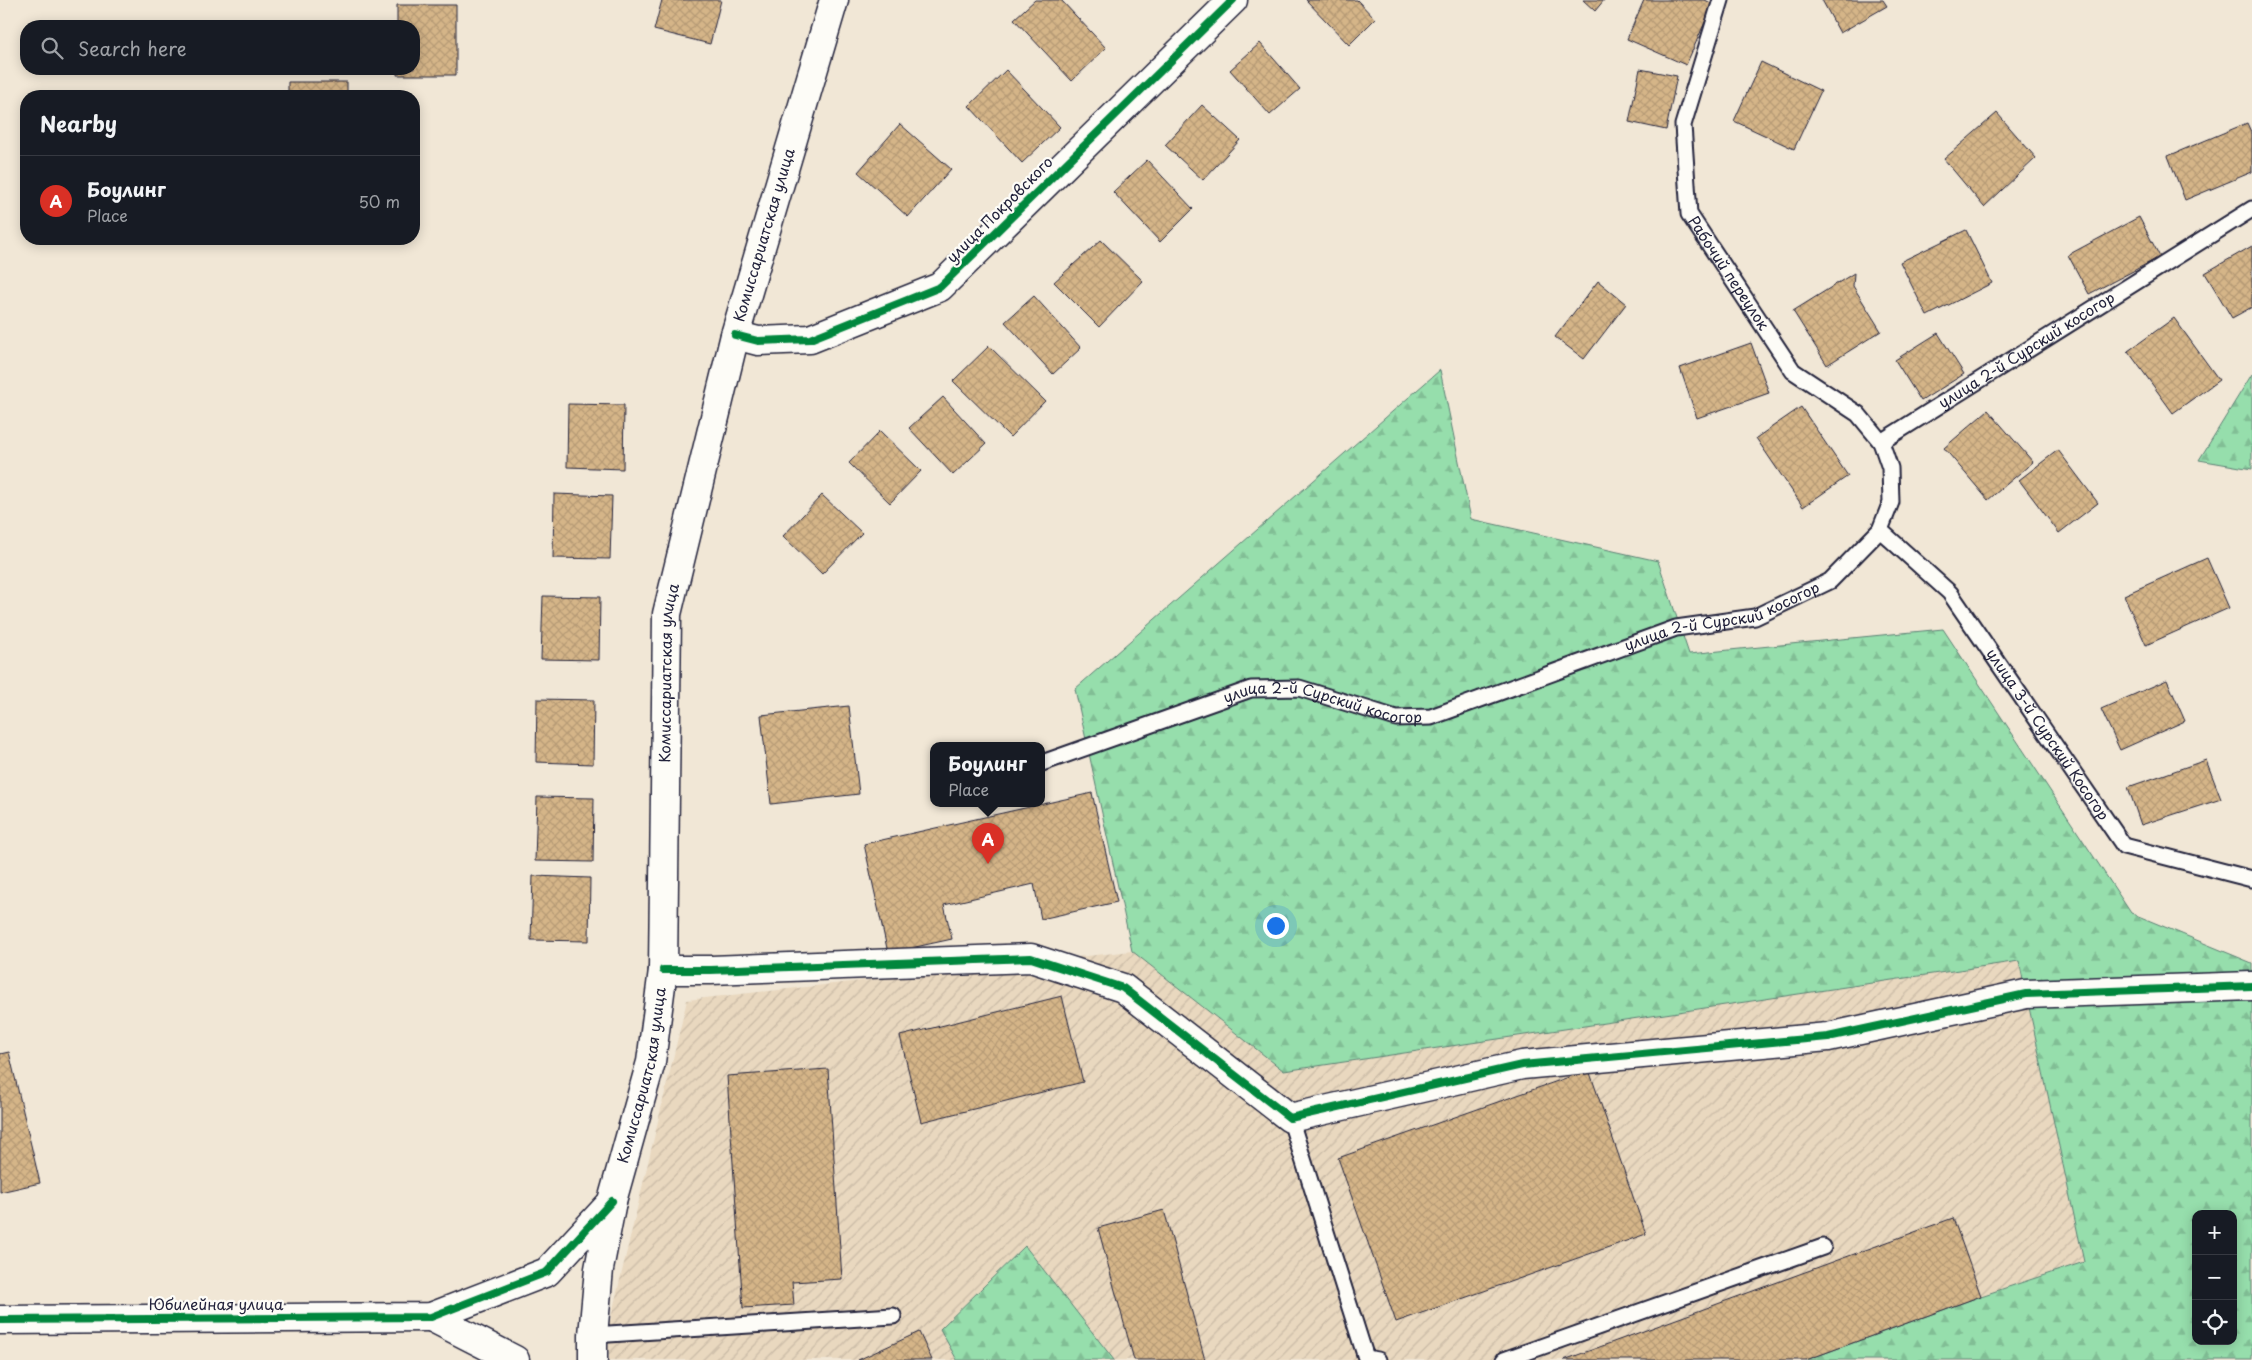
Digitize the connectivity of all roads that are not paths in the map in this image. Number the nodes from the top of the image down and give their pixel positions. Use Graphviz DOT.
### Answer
graph roads {
  1 [pos="834,0"];
  2 [pos="1233,0"];
  3 [pos="1721,0"];
  4 [pos="2252,209"];
  5 [pos="735,335"];
  6 [pos="1881,442"];
  7 [pos="1880,530"];
  8 [pos="1045,763"];
  9 [pos="2252,879"];
  10 [pos="663,970"];
  11 [pos="2252,986"];
  12 [pos="1290,1118"];
  13 [pos="612,1202"];
  14 [pos="1823,1247"];
  15 [pos="893,1316"];
  16 [pos="431,1317"];
  17 [pos="0,1320"];
  18 [pos="593,1348"];
  19 [pos="515,1360"];
  20 [pos="1378,1360"];
  21 [pos="1504,1360"];
  1 -- 5 [label="street, Комиссариатская улица"];
  2 -- 5 [label="street, улица Покровского"];
  3 -- 6 [label="lane, Рабочий переулок"];
  4 -- 6 [label="lane, улица 2-й Сурский косогор"];
  5 -- 10 [label="street, Комиссариатская улица"];
  6 -- 7 [label="lane, улица 2-й Сурский косогор"];
  7 -- 8 [label="lane, улица 2-й Сурский косогор"];
  7 -- 9 [label="lane, улица 3-й Сурский Косогор"];
  10 -- 12 [label="street"];
  10 -- 13 [label="street, Комиссариатская улица"];
  11 -- 12 [label="street"];
  12 -- 20 [label="lane"];
  13 -- 16 [label="street"];
  13 -- 18 [label="street, Комиссариатская улица"];
  14 -- 21 [label="lane"];
  15 -- 18 [label="lane"];
  16 -- 17 [label="street, Юбилейная улица"];
  16 -- 19 [label="street"];
}
